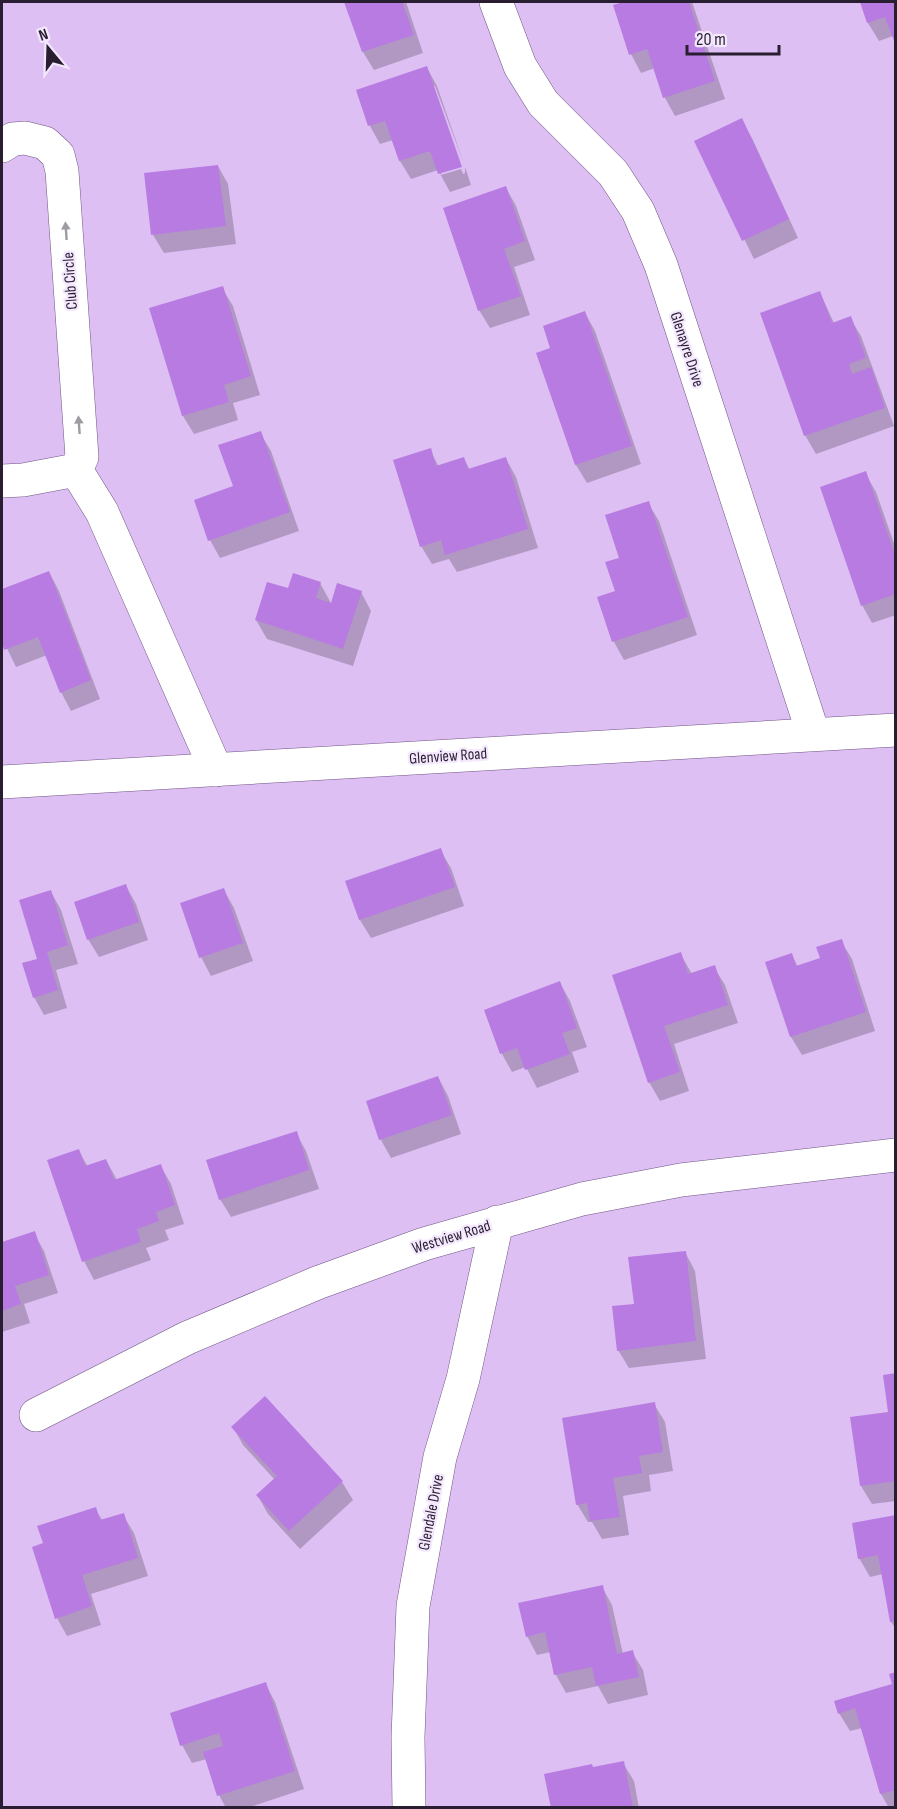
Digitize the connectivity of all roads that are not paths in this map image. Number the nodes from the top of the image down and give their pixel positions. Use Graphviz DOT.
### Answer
graph roads {
  1 [pos="496,2"];
  2 [pos="2,146"];
  3 [pos="76,470"];
  4 [pos="2,481"];
  5 [pos="896,730"];
  6 [pos="813,733"];
  7 [pos="216,770"];
  8 [pos="2,782"];
  9 [pos="896,1155"];
  10 [pos="497,1222"];
  11 [pos="36,1414"];
  12 [pos="410,1808"];
  1 -- 6 [label="street, Glenayre Drive"];
  3 -- 2 [label="street, Club Circle, one-way"];
  3 -- 4 [label="street"];
  3 -- 7 [label="street"];
  5 -- 6 [label="street, Glenview Road"];
  6 -- 7 [label="street, Glenview Road"];
  7 -- 8 [label="street, Glenview Road"];
  9 -- 10 [label="street, Westview Road"];
  10 -- 11 [label="street, Westview Road"];
  10 -- 12 [label="street, Glendale Drive"];
}
